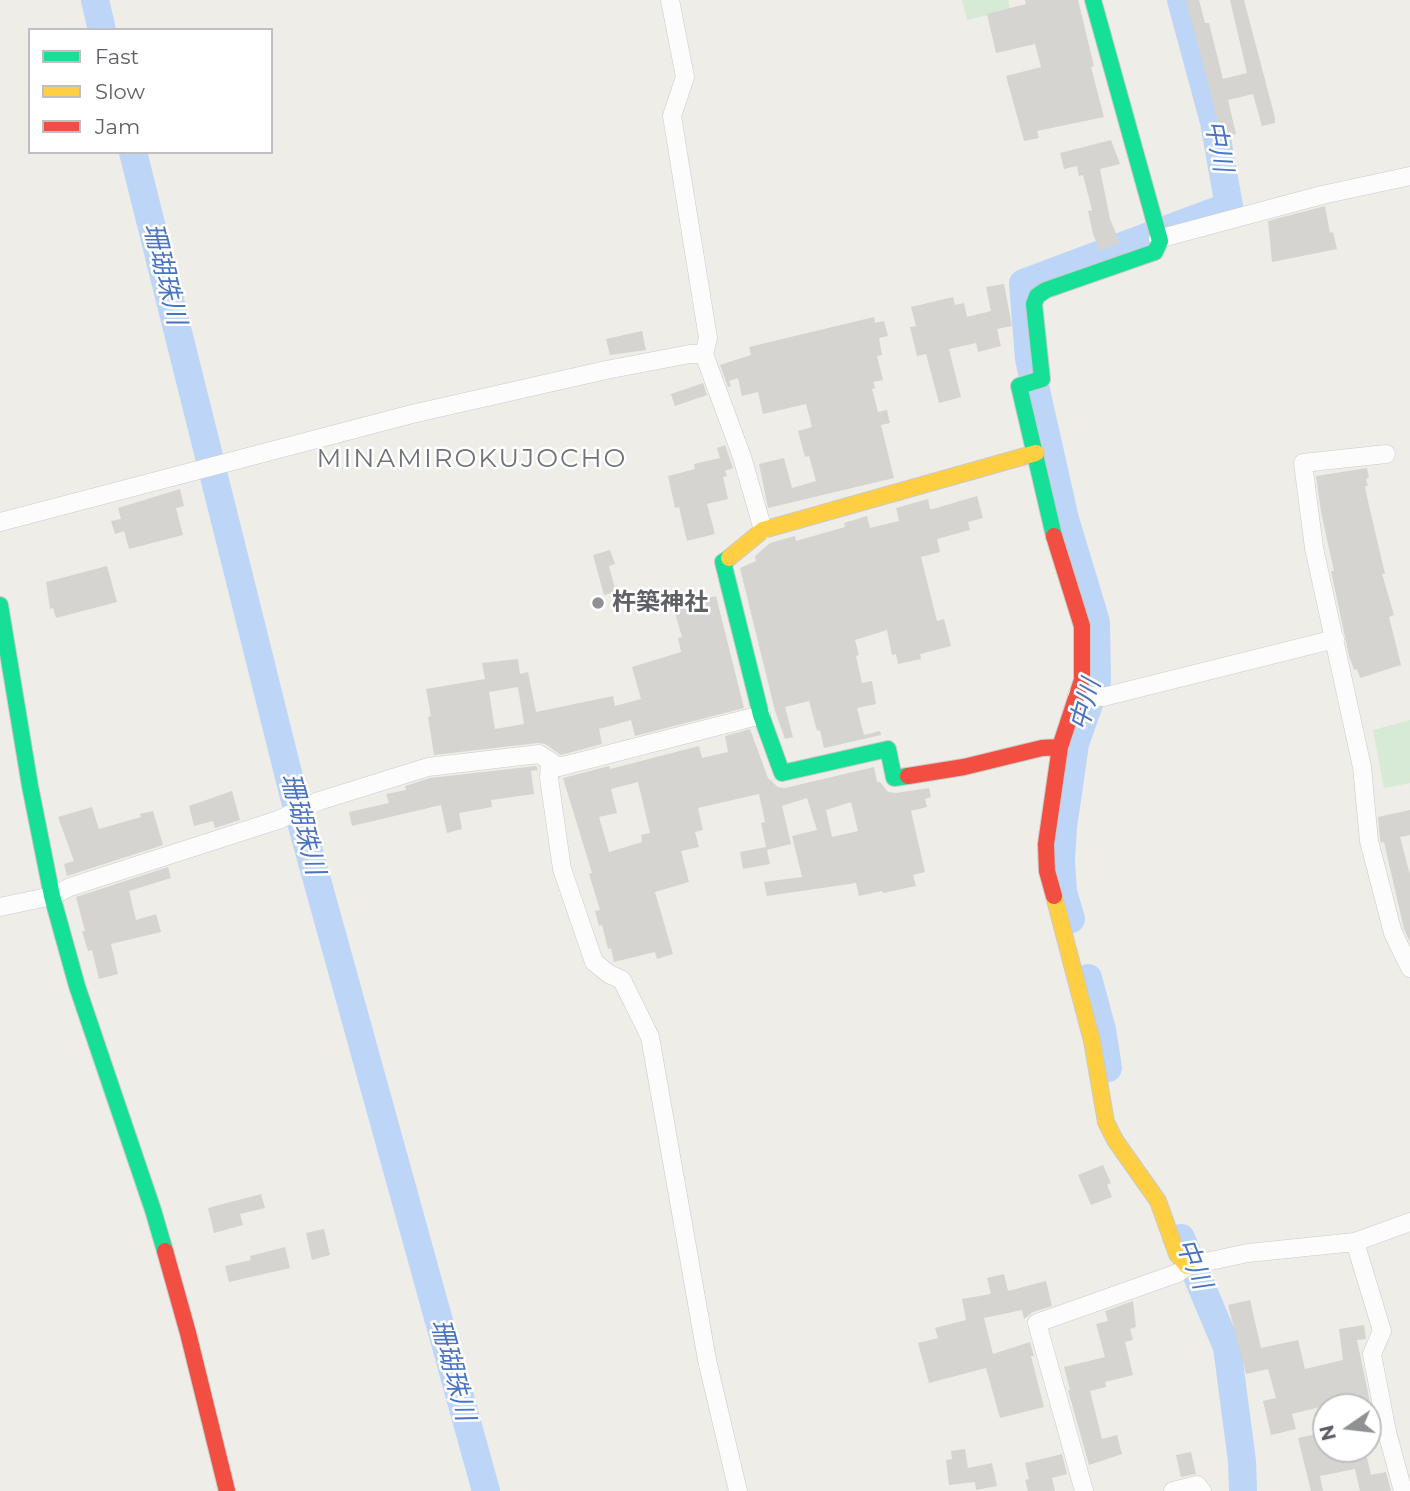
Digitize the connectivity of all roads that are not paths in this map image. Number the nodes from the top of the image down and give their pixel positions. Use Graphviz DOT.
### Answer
graph roads {
  1 [pos="670,0"];
  2 [pos="1093,0"];
  3 [pos="1410,176"];
  4 [pos="1158,239"];
  5 [pos="704,354"];
  6 [pos="1036,453"];
  7 [pos="1387,454"];
  8 [pos="0,522"];
  9 [pos="763,530"];
  10 [pos="0,605"];
  11 [pos="1335,639"];
  12 [pos="4,650"];
  13 [pos="1077,695"];
  14 [pos="761,715"];
  15 [pos="1060,747"];
  16 [pos="550,762"];
  17 [pos="52,896"];
  18 [pos="0,907"];
  19 [pos="1410,968"];
  20 [pos="1410,1222"];
  21 [pos="1355,1242"];
  22 [pos="1187,1266"];
  23 [pos="227,1491"];
  24 [pos="738,1491"];
  25 [pos="1084,1491"];
  26 [pos="1173,1491"];
  27 [pos="1202,1491"];
  28 [pos="1403,1491"];
  1 -- 5 [label="street"];
  2 -- 4 [label="street"];
  3 -- 4 [label="street"];
  4 -- 6 [label="street"];
  5 -- 8 [label="street"];
  5 -- 9 [label="street"];
  6 -- 9 [label="street"];
  6 -- 13 [label="street"];
  7 -- 11 [label="street"];
  9 -- 14 [label="street"];
  10 -- 12 [label="street"];
  11 -- 13 [label="street"];
  11 -- 19 [label="street"];
  12 -- 17 [label="street"];
  13 -- 15 [label="street"];
  14 -- 15 [label="street"];
  14 -- 16 [label="street"];
  15 -- 22 [label="street"];
  16 -- 17 [label="street"];
  16 -- 24 [label="street"];
  17 -- 18 [label="street"];
  17 -- 23 [label="street"];
  20 -- 21 [label="street"];
  21 -- 22 [label="street"];
  21 -- 28 [label="street"];
  22 -- 25 [label="street"];
  26 -- 27 [label="street"];
}
